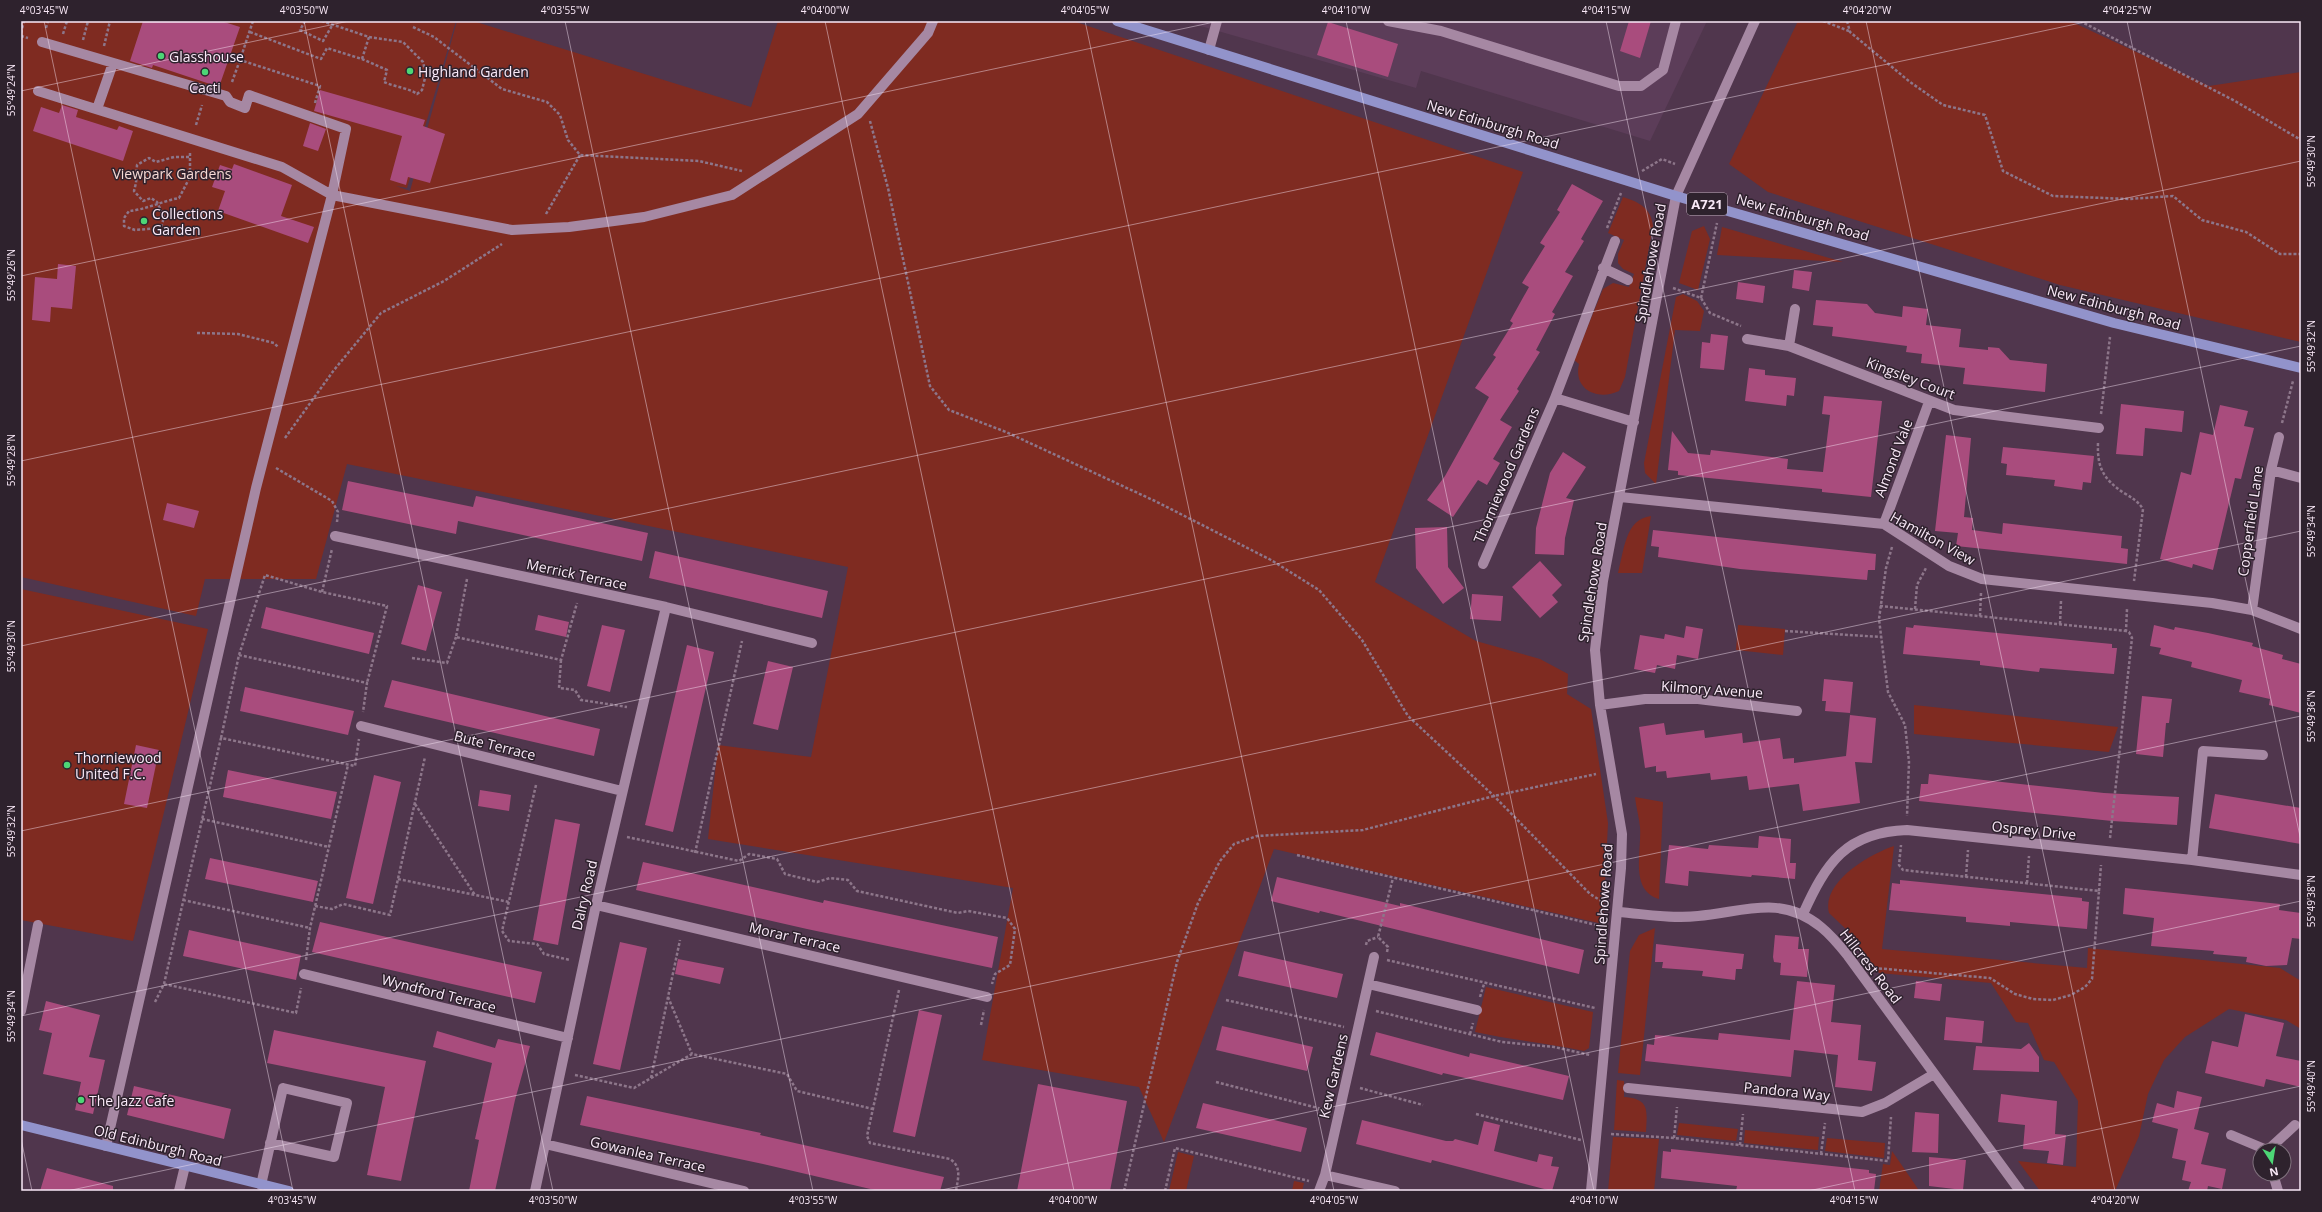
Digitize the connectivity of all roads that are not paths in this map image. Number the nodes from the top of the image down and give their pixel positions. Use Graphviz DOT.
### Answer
graph roads {
  1 [pos="933,21"];
  2 [pos="1117,21"];
  3 [pos="1217,21"];
  4 [pos="1388,21"];
  5 [pos="1676,21"];
  6 [pos="1755,21"];
  7 [pos="42,42"];
  8 [pos="1209,50"];
  9 [pos="114,63"];
  10 [pos="38,90"];
  11 [pos="98,109"];
  12 [pos="332,194"];
  13 [pos="1676,196"];
  14 [pos="1615,241"];
  15 [pos="1603,268"];
  16 [pos="1628,280"];
  17 [pos="1794,309"];
  18 [pos="1747,339"];
  19 [pos="1789,346"];
  20 [pos="2299,368"];
  21 [pos="1555,398"];
  22 [pos="1929,402"];
  23 [pos="1634,422"];
  24 [pos="2099,428"];
  25 [pos="2279,437"];
  26 [pos="2271,470"];
  27 [pos="2301,478"];
  28 [pos="1620,497"];
  29 [pos="1884,524"];
  30 [pos="335,536"];
  31 [pos="1483,564"];
  32 [pos="666,607"];
  33 [pos="2252,610"];
  34 [pos="2301,629"];
  35 [pos="812,642"];
  36 [pos="1600,705"];
  37 [pos="1797,711"];
  38 [pos="361,726"];
  39 [pos="2263,755"];
  40 [pos="622,791"];
  41 [pos="2192,860"];
  42 [pos="2301,876"];
  43 [pos="596,905"];
  44 [pos="1618,912"];
  45 [pos="1803,914"];
  46 [pos="38,925"];
  47 [pos="1374,957"];
  48 [pos="304,974"];
  49 [pos="1368,984"];
  50 [pos="987,996"];
  51 [pos="1477,1010"];
  52 [pos="21,1011"];
  53 [pos="568,1038"];
  54 [pos="1934,1074"];
  55 [pos="1628,1088"];
  56 [pos="21,1125"];
  57 [pos="2295,1125"];
  58 [pos="2232,1135"];
  59 [pos="270,1142"];
  60 [pos="2277,1142"];
  61 [pos="2252,1143"];
  62 [pos="545,1144"];
  63 [pos="106,1146"];
  64 [pos="185,1166"];
  65 [pos="1322,1183"];
  66 [pos="261,1185"];
  67 [pos="179,1191"];
  68 [pos="289,1191"];
  69 [pos="535,1191"];
  70 [pos="744,1191"];
  71 [pos="1395,1191"];
  72 [pos="1591,1191"];
  73 [pos="2020,1191"];
  1 -- 12 [label="street"];
  2 -- 8 [label="main road, New Edinburgh Road / A721"];
  3 -- 8 [label="street"];
  4 -- 5 [label="street"];
  6 -- 13 [label="street, Spindlehowe Road"];
  7 -- 9 [label="street"];
  8 -- 13 [label="main road, New Edinburgh Road / A721"];
  9 -- 11 [label="street"];
  9 -- 12 [label="street"];
  10 -- 11 [label="street"];
  11 -- 12 [label="street"];
  12 -- 63 [label="street"];
  13 -- 20 [label="main road, New Edinburgh Road / A721"];
  13 -- 23 [label="street, Spindlehowe Road"];
  14 -- 15 [label="street, Thorniewood Gardens"];
  15 -- 16 [label="street"];
  15 -- 21 [label="street, Thorniewood Gardens"];
  17 -- 19 [label="street"];
  18 -- 19 [label="street, Kingsley Court"];
  19 -- 22 [label="street, Kingsley Court"];
  21 -- 23 [label="street, Thorniewood Gardens"];
  21 -- 31 [label="street, Thorniewood Gardens"];
  22 -- 24 [label="street, Kingsley Court"];
  22 -- 29 [label="street, Almond Vale"];
  23 -- 28 [label="street, Spindlehowe Road"];
  25 -- 26 [label="street, Copperfield Lane"];
  26 -- 27 [label="street"];
  26 -- 33 [label="street, Copperfield Lane"];
  28 -- 29 [label="street, Hamilton View"];
  28 -- 36 [label="street, Spindlehowe Road"];
  29 -- 33 [label="street, Hamilton View"];
  30 -- 32 [label="street, Merrick Terrace"];
  32 -- 35 [label="street, Merrick Terrace"];
  32 -- 40 [label="street, Dalry Road"];
  33 -- 34 [label="street, Hamilton View"];
  36 -- 37 [label="street, Kilmory Avenue"];
  36 -- 44 [label="street, Spindlehowe Road"];
  38 -- 40 [label="street, Bute Terrace"];
  39 -- 41 [label="street"];
  40 -- 43 [label="street, Dalry Road"];
  41 -- 42 [label="street, Osprey Drive"];
  41 -- 45 [label="street, Osprey Drive"];
  43 -- 50 [label="street, Morar Terrace"];
  43 -- 53 [label="street, Dalry Road"];
  44 -- 45 [label="street, Hillcrest Road"];
  44 -- 72 [label="street, Spindlehowe Road"];
  45 -- 54 [label="street, Hillcrest Road"];
  46 -- 52 [label="street"];
  47 -- 49 [label="street, Kew Gardens"];
  48 -- 53 [label="street, Wyndford Terrace"];
  49 -- 51 [label="street"];
  49 -- 65 [label="street, Kew Gardens"];
  53 -- 62 [label="street, Dalry Road"];
  54 -- 55 [label="street, Pandora Way"];
  54 -- 73 [label="street, Hillcrest Road"];
  56 -- 63 [label="main road, Old Edinburgh Road"];
  57 -- 60 [label="street"];
  58 -- 61 [label="street"];
  59 -- 59 [label="street"];
  59 -- 66 [label="street"];
  62 -- 69 [label="street, Dalry Road"];
  62 -- 70 [label="street, Gowanlea Terrace"];
  63 -- 64 [label="main road, Old Edinburgh Road"];
  64 -- 66 [label="main road, Old Edinburgh Road"];
  64 -- 67 [label="street"];
  65 -- 71 [label="street"];
  66 -- 68 [label="main road, Old Edinburgh Road"];
}
